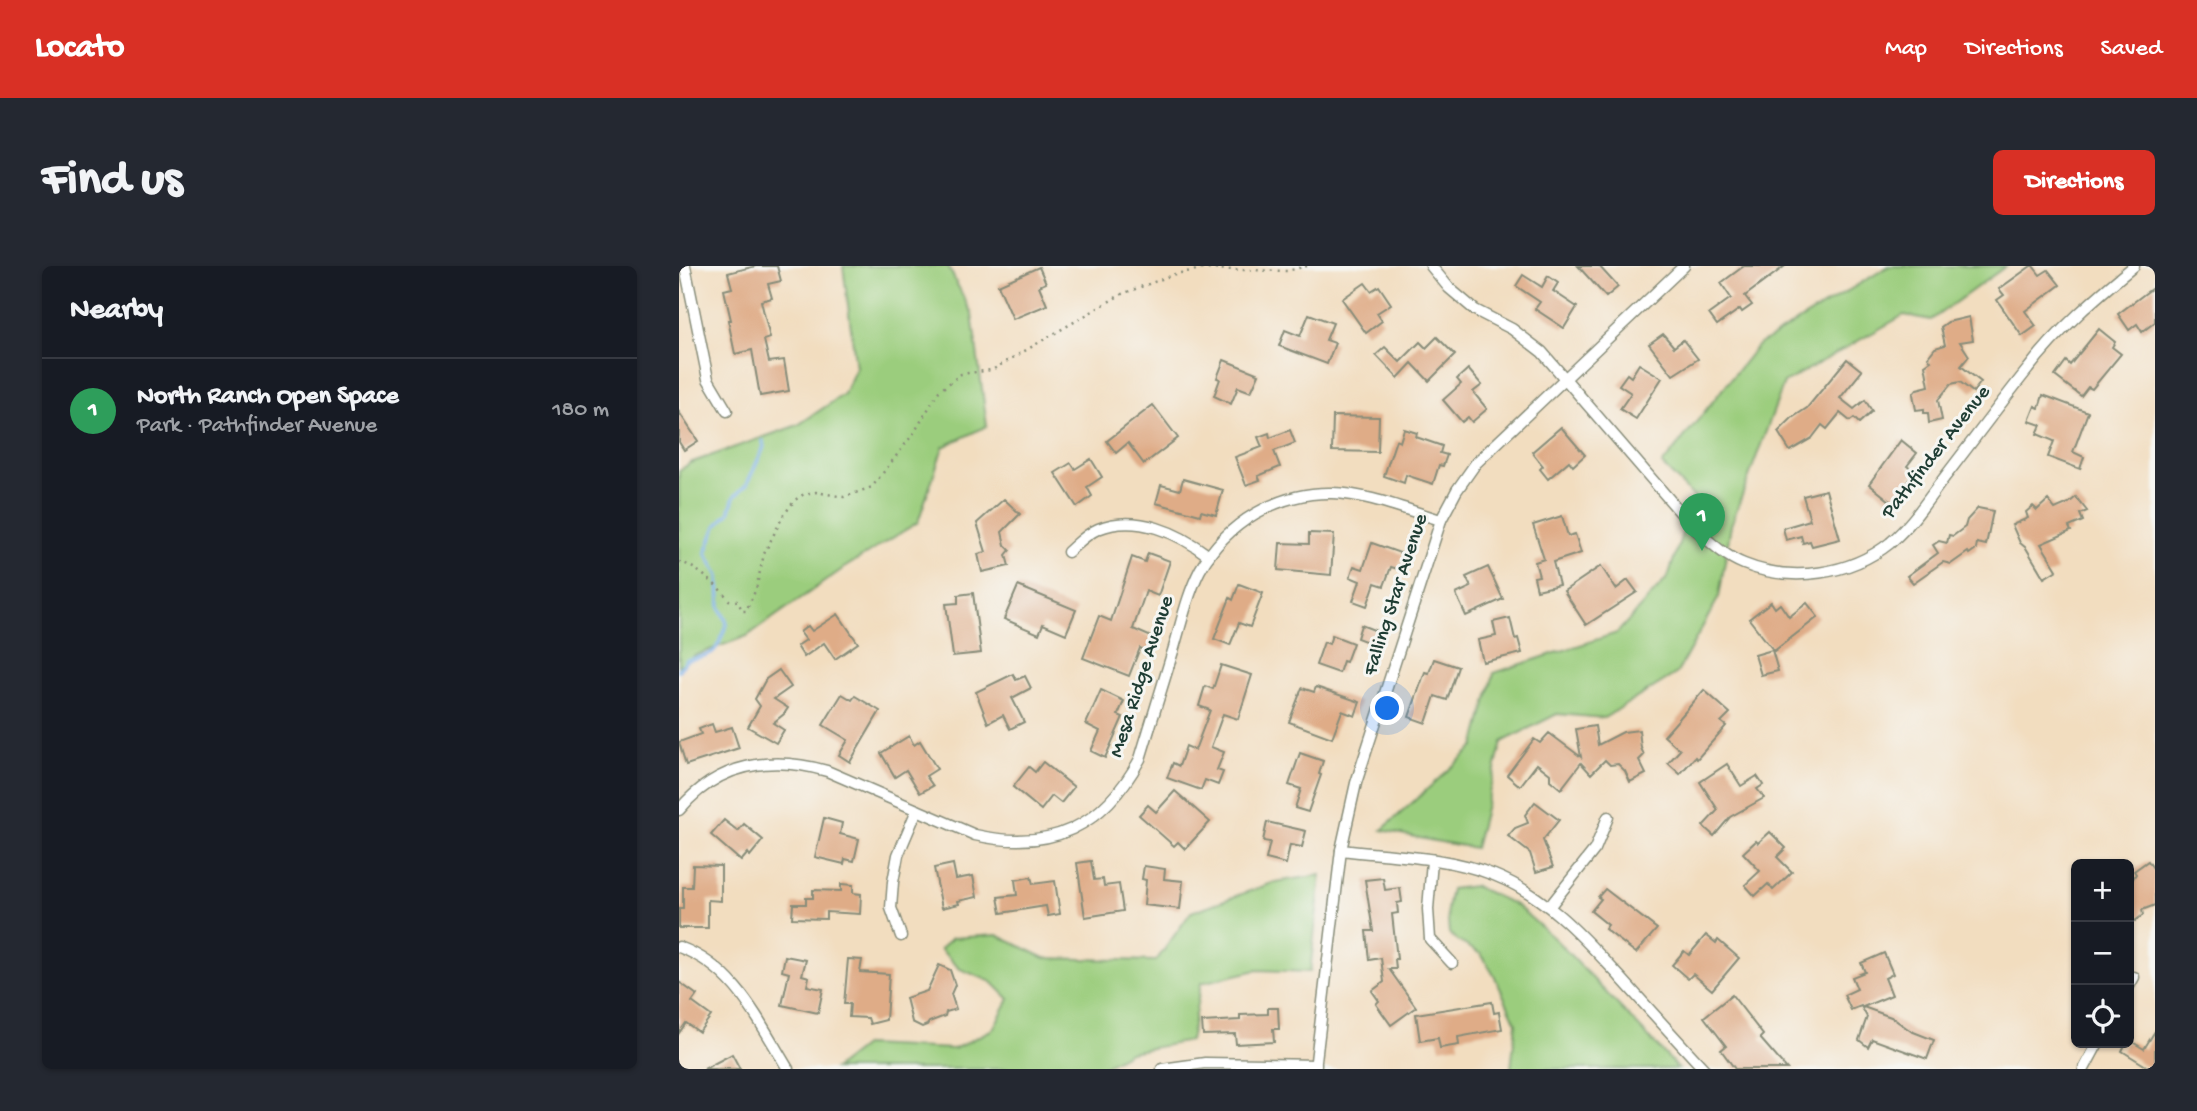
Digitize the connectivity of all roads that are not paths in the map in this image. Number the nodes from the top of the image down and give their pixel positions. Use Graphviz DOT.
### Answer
graph roads {
  1 [pos="685,266"];
  2 [pos="1431,266"];
  3 [pos="1684,266"];
  4 [pos="2134,266"];
  5 [pos="1565,377"];
  6 [pos="727,411"];
  7 [pos="1441,520"];
  8 [pos="1068,552"];
  9 [pos="1209,556"];
  10 [pos="679,810"];
  11 [pos="917,810"];
  12 [pos="1608,817"];
  13 [pos="1341,850"];
  14 [pos="1432,861"];
  15 [pos="1551,906"];
  16 [pos="901,936"];
  17 [pos="679,947"];
  18 [pos="1452,963"];
  19 [pos="2095,1048"];
  20 [pos="1315,1067"];
  21 [pos="788,1069"];
  22 [pos="1162,1069"];
  23 [pos="1704,1069"];
  24 [pos="2084,1069"];
  1 -- 6 [label="street"];
  2 -- 5 [label="street, Pathfinder Avenue"];
  3 -- 5 [label="street, Falling Star Avenue"];
  4 -- 5 [label="street, Pathfinder Avenue"];
  5 -- 7 [label="street, Falling Star Avenue"];
  7 -- 9 [label="street, Mesa Ridge Avenue"];
  7 -- 13 [label="street, Falling Star Avenue"];
  8 -- 9 [label="street"];
  9 -- 11 [label="street, Mesa Ridge Avenue"];
  10 -- 11 [label="street, Mesa Ridge Avenue"];
  11 -- 16 [label="street"];
  12 -- 15 [label="street"];
  13 -- 14 [label="street"];
  13 -- 20 [label="street, Falling Star Avenue"];
  14 -- 15 [label="street"];
  14 -- 18 [label="street"];
  15 -- 23 [label="street"];
  17 -- 21 [label="street"];
  19 -- 24 [label="street"];
  20 -- 22 [label="street"];
}
